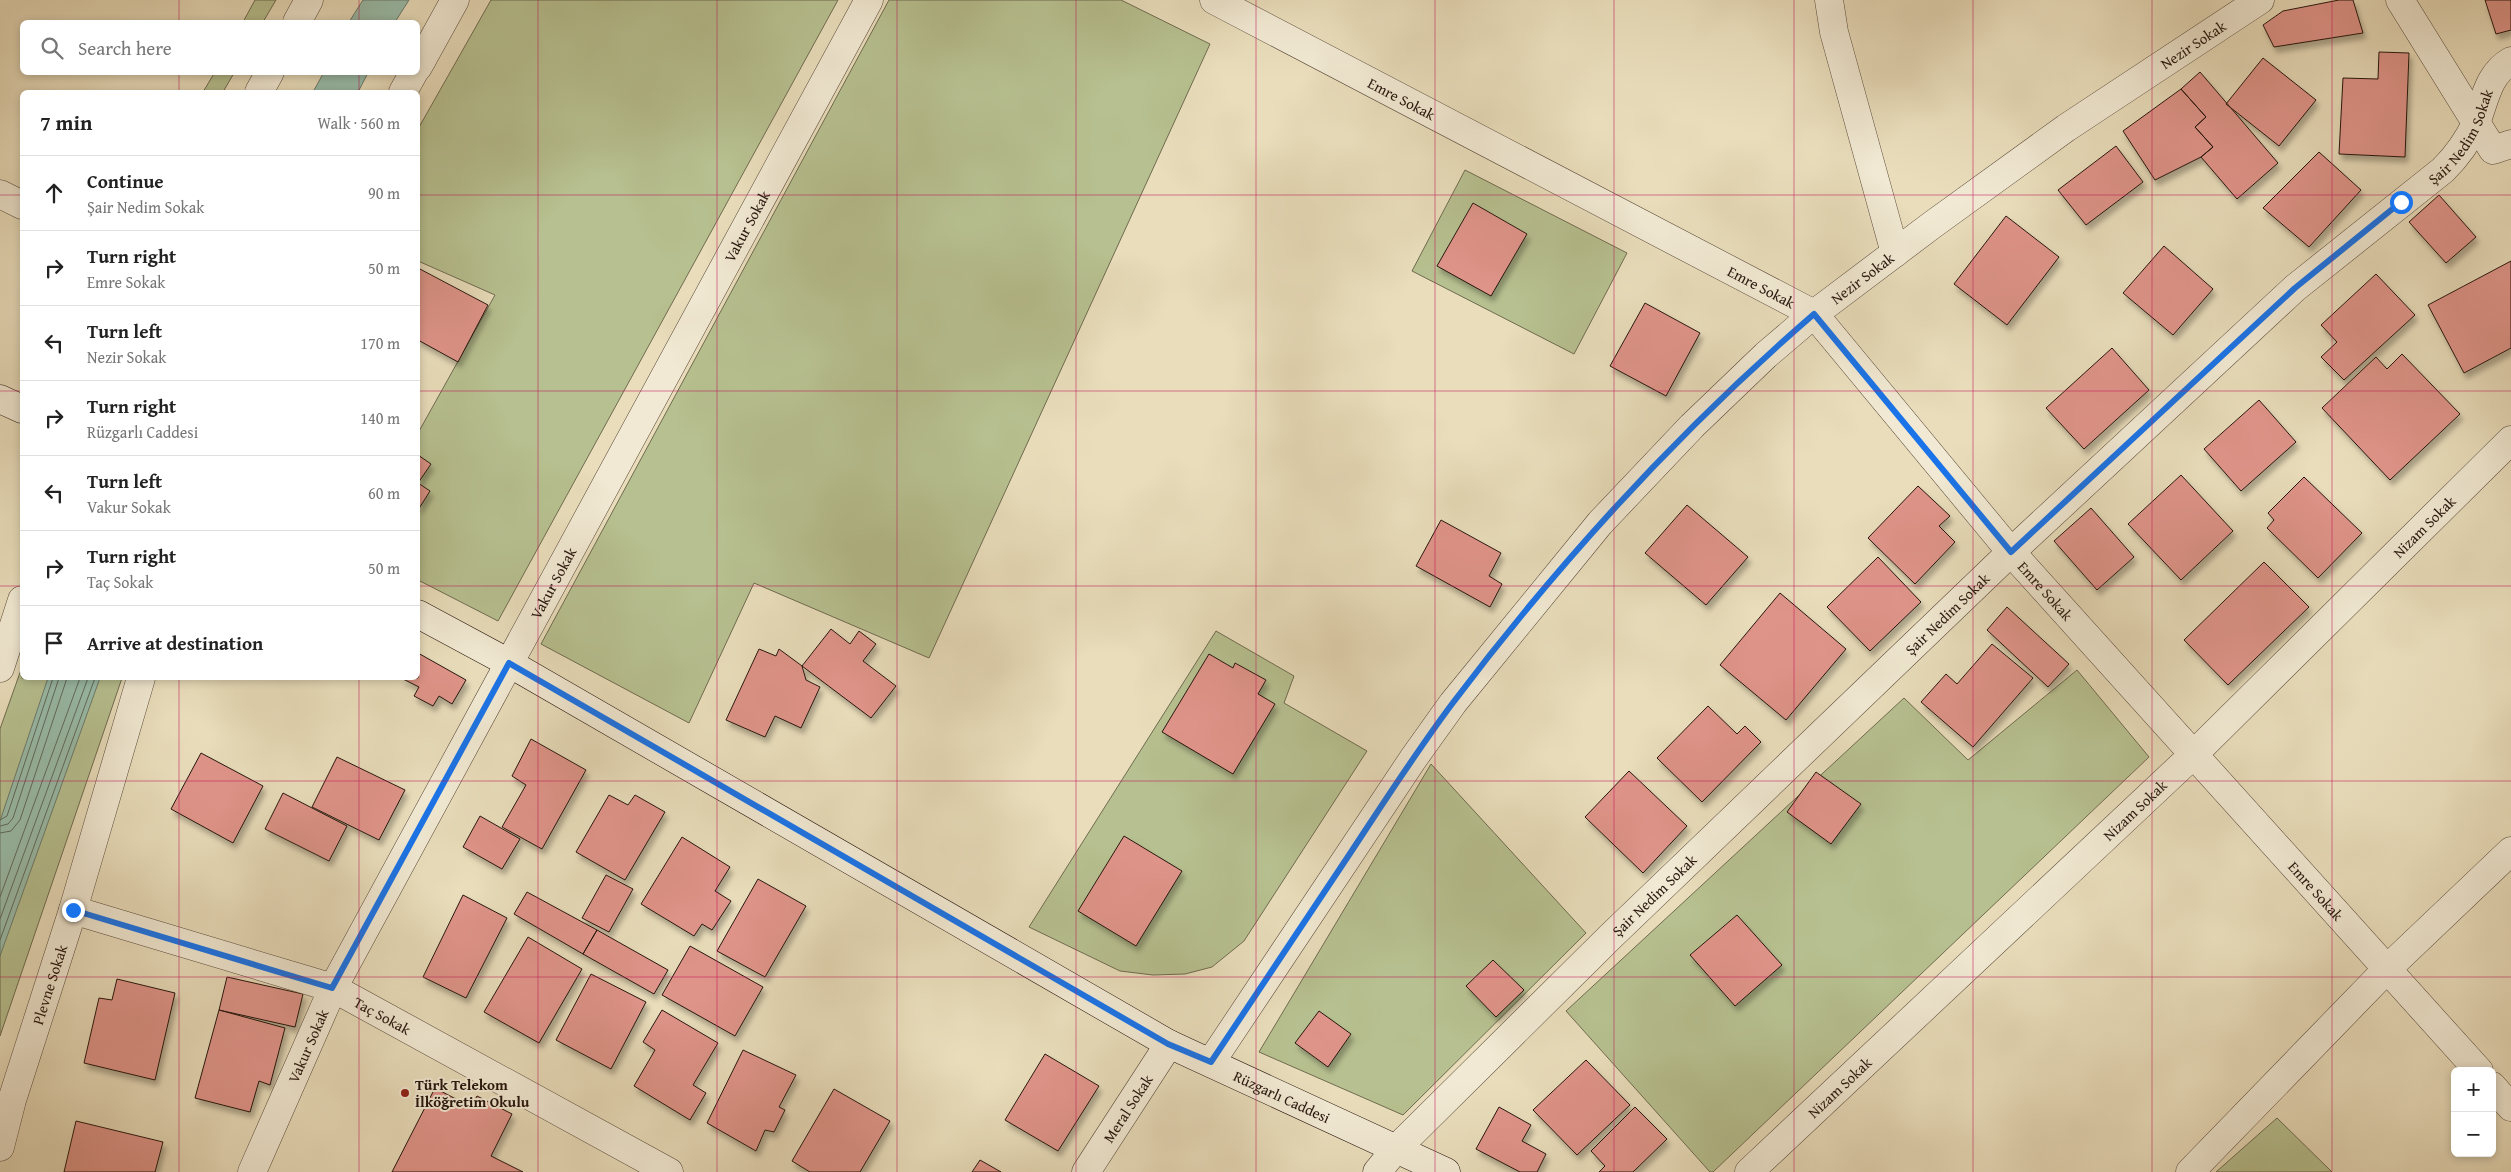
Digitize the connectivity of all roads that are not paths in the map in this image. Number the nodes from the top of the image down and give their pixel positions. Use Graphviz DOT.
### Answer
graph roads {
  1 [pos="309,0"];
  2 [pos="456,0"];
  3 [pos="869,0"];
  4 [pos="1214,0"];
  5 [pos="1829,0"];
  6 [pos="2260,0"];
  7 [pos="2400,0"];
  8 [pos="298,20"];
  9 [pos="2511,60"];
  10 [pos="420,63"];
  11 [pos="268,75"];
  12 [pos="412,75"];
  13 [pos="260,90"];
  14 [pos="404,90"];
  15 [pos="2476,123"];
  16 [pos="2511,144"];
  17 [pos="0,194"];
  18 [pos="20,204"];
  19 [pos="1895,253"];
  20 [pos="1814,314"];
  21 [pos="0,399"];
  22 [pos="20,408"];
  23 [pos="2511,440"];
  24 [pos="2011,552"];
  25 [pos="20,606"];
  26 [pos="420,615"];
  27 [pos="509,663"];
  28 [pos="0,668"];
  29 [pos="140,680"];
  30 [pos="2193,755"];
  31 [pos="2511,851"];
  32 [pos="73,910"];
  33 [pos="2388,968"];
  34 [pos="332,988"];
  35 [pos="1168,1044"];
  36 [pos="1211,1062"];
  37 [pos="2475,1067"];
  38 [pos="2496,1090"];
  39 [pos="2511,1107"];
  40 [pos="0,1147"];
  41 [pos="1395,1150"];
  42 [pos="252,1172"];
  43 [pos="669,1172"];
  44 [pos="1086,1172"];
  45 [pos="1377,1172"];
  46 [pos="1446,1172"];
  47 [pos="1749,1172"];
  48 [pos="2190,1172"];
  1 -- 8 [label="street"];
  2 -- 10 [label="street"];
  3 -- 27 [label="street, Vakur Sokak"];
  4 -- 20 [label="street, Emre Sokak"];
  5 -- 19 [label="street"];
  6 -- 19 [label="street, Nezir Sokak"];
  7 -- 15 [label="street"];
  9 -- 15 [label="street, Şair Nedim Sokak"];
  11 -- 13 [label="street"];
  12 -- 14 [label="street"];
  15 -- 16 [label="street"];
  15 -- 24 [label="street, Şair Nedim Sokak"];
  17 -- 18 [label="street"];
  19 -- 20 [label="street, Nezir Sokak"];
  20 -- 24 [label="street, Emre Sokak"];
  20 -- 36 [label="street, Nezir Sokak"];
  21 -- 22 [label="street"];
  23 -- 30 [label="street, Nizam Sokak"];
  24 -- 30 [label="street, Emre Sokak"];
  24 -- 41 [label="street, Şair Nedim Sokak"];
  25 -- 28 [label="street"];
  26 -- 27 [label="street, Rüzgarlı Caddesi"];
  27 -- 34 [label="street, Vakur Sokak"];
  27 -- 35 [label="street, Rüzgarlı Caddesi"];
  29 -- 32 [label="street, Plevne Sokak"];
  30 -- 33 [label="street, Emre Sokak"];
  30 -- 47 [label="street, Nizam Sokak"];
  31 -- 33 [label="street"];
  32 -- 34 [label="street, Taç Sokak"];
  32 -- 40 [label="street, Plevne Sokak"];
  33 -- 37 [label="street, Emre Sokak"];
  33 -- 48 [label="street"];
  34 -- 42 [label="street, Vakur Sokak"];
  34 -- 43 [label="street, Taç Sokak"];
  35 -- 36 [label="street, Rüzgarlı Caddesi"];
  35 -- 44 [label="street, Meral Sokak"];
  36 -- 41 [label="street, Rüzgarlı Caddesi"];
  38 -- 39 [label="street"];
  41 -- 45 [label="street, Şair Nedim Sokak"];
  41 -- 46 [label="street, Rüzgarlı Caddesi"];
}
